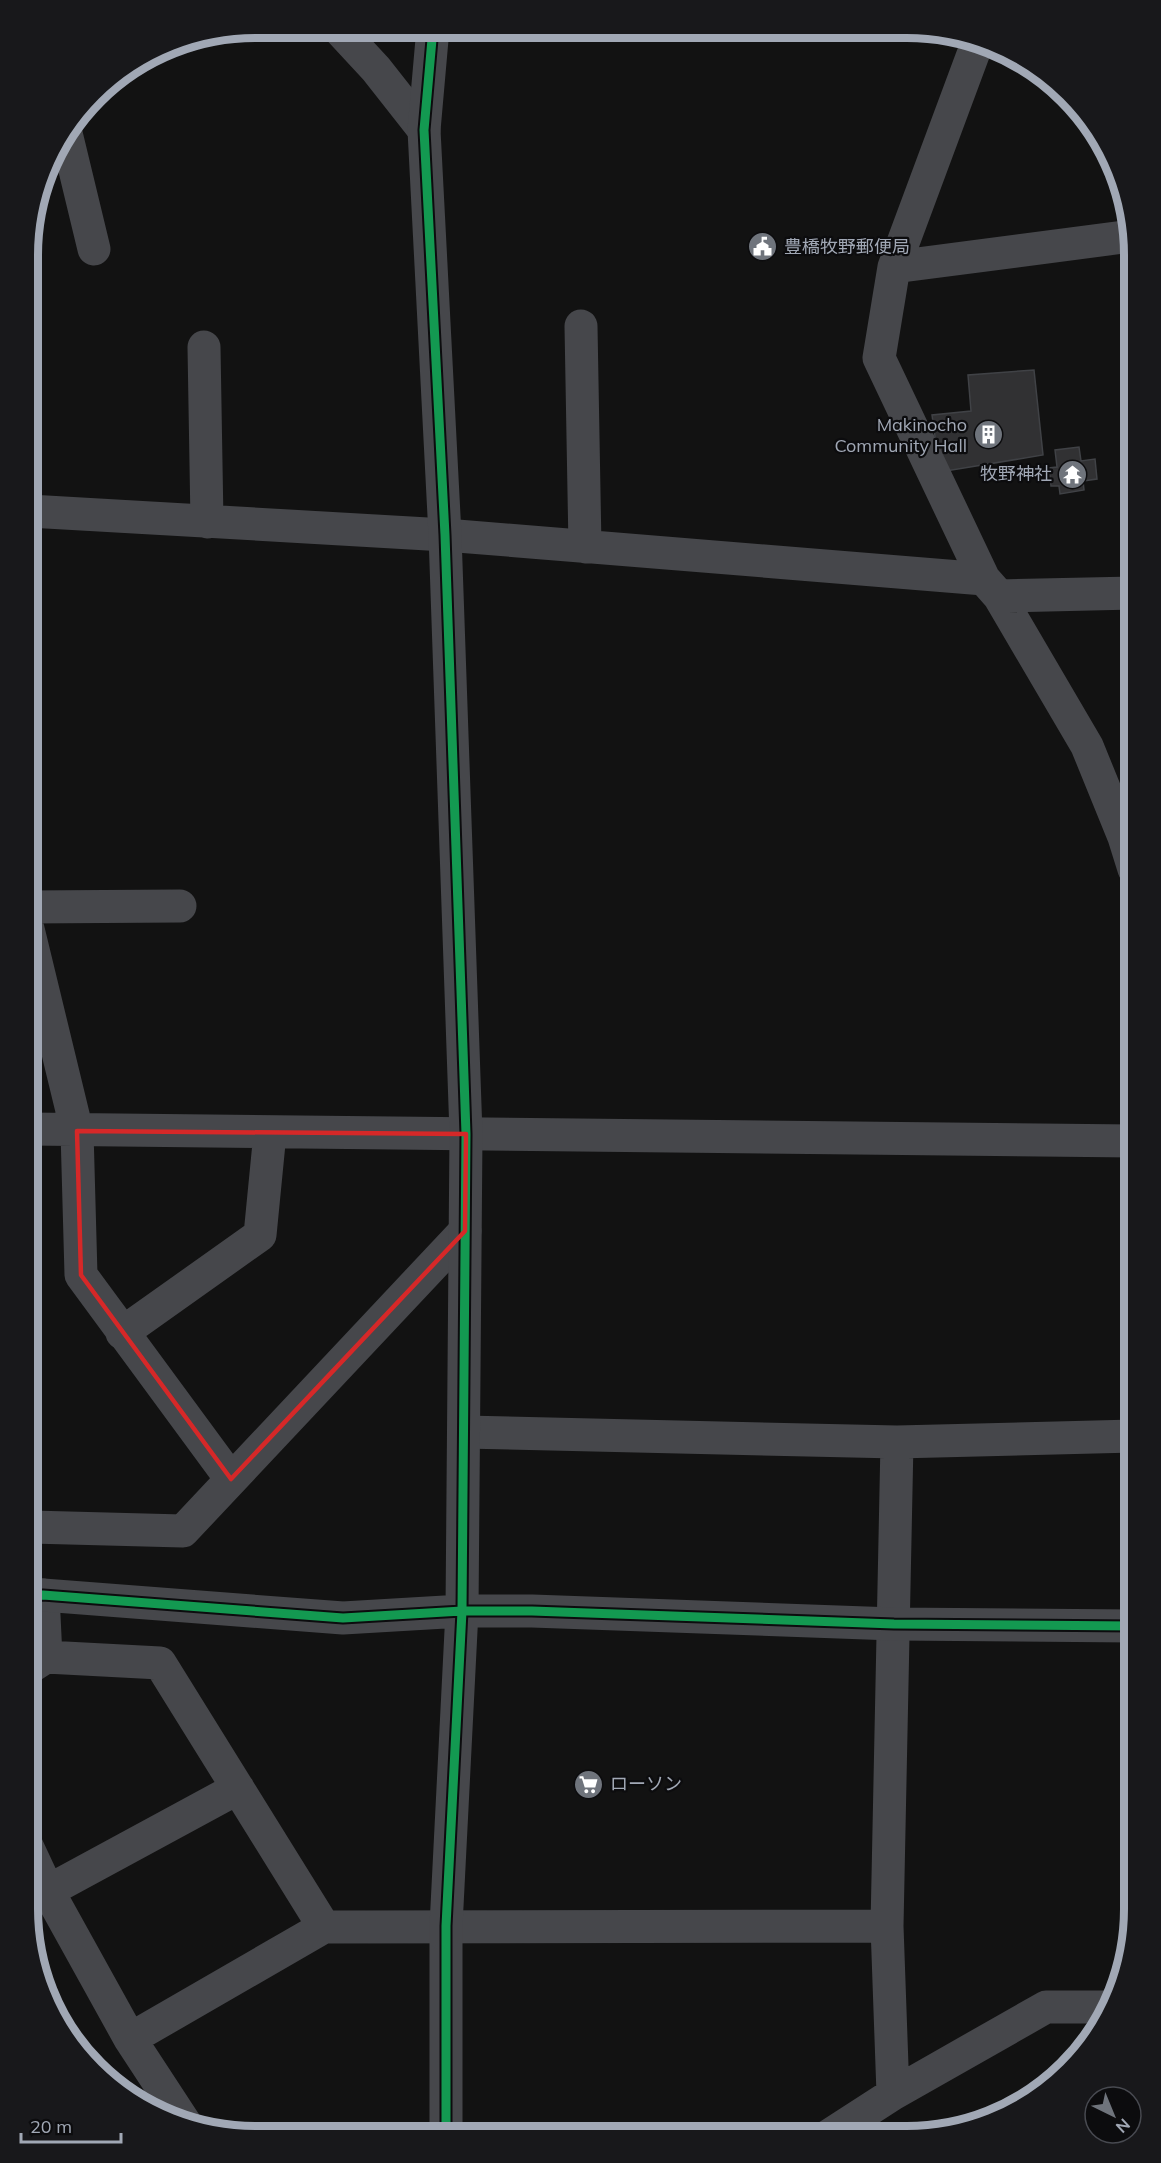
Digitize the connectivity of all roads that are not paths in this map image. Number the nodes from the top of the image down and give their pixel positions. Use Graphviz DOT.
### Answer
graph roads {
  1 [pos="348,38"];
  2 [pos="433,38"];
  3 [pos="975,49"];
  4 [pos="424,129"];
  5 [pos="69,143"];
  6 [pos="1123,237"];
  7 [pos="94,249"];
  8 [pos="894,267"];
  9 [pos="581,326"];
  10 [pos="204,346"];
  11 [pos="38,512"];
  12 [pos="207,522"];
  13 [pos="445,535"];
  14 [pos="585,547"];
  15 [pos="992,587"];
  16 [pos="1124,593"];
  17 [pos="1124,837"];
  18 [pos="180,906"];
  19 [pos="38,907"];
  20 [pos="38,979"];
  21 [pos="38,1131"];
  22 [pos="76,1131"];
  23 [pos="270,1133"];
  24 [pos="466,1134"];
  25 [pos="1124,1141"];
  26 [pos="465,1231"];
  27 [pos="122,1333"];
  28 [pos="464,1432"];
  29 [pos="1124,1436"];
  30 [pos="897,1442"];
  31 [pos="231,1479"];
  32 [pos="38,1531"];
  33 [pos="38,1596"];
  34 [pos="462,1611"];
  35 [pos="894,1624"];
  36 [pos="1124,1626"];
  37 [pos="38,1663"];
  38 [pos="238,1788"];
  39 [pos="38,1870"];
  40 [pos="48,1891"];
  41 [pos="446,1926"];
  42 [pos="887,1926"];
  43 [pos="324,1927"];
  44 [pos="1099,2007"];
  45 [pos="130,2039"];
  46 [pos="893,2094"];
  47 [pos="177,2111"];
  48 [pos="446,2126"];
  49 [pos="843,2126"];
  1 -- 4 [label="street"];
  2 -- 4 [label="street"];
  3 -- 8 [label="street"];
  4 -- 13 [label="street"];
  5 -- 7 [label="street"];
  6 -- 8 [label="street"];
  8 -- 15 [label="street"];
  9 -- 14 [label="street"];
  10 -- 12 [label="street"];
  11 -- 12 [label="street"];
  12 -- 13 [label="street"];
  13 -- 14 [label="street"];
  13 -- 24 [label="street"];
  14 -- 15 [label="street"];
  15 -- 16 [label="street"];
  15 -- 17 [label="street"];
  18 -- 19 [label="street"];
  20 -- 22 [label="street"];
  21 -- 22 [label="street"];
  22 -- 23 [label="street"];
  22 -- 27 [label="street"];
  23 -- 24 [label="street"];
  23 -- 27 [label="street"];
  24 -- 25 [label="street"];
  24 -- 26 [label="street"];
  26 -- 28 [label="street"];
  26 -- 31 [label="street"];
  27 -- 31 [label="street"];
  28 -- 30 [label="street"];
  28 -- 34 [label="street"];
  29 -- 30 [label="street"];
  30 -- 35 [label="street"];
  31 -- 32 [label="street"];
  33 -- 34 [label="street"];
  34 -- 35 [label="street"];
  34 -- 41 [label="street"];
  35 -- 36 [label="street"];
  35 -- 42 [label="street"];
  37 -- 38 [label="street"];
  38 -- 40 [label="street"];
  38 -- 43 [label="street"];
  39 -- 40 [label="street"];
  40 -- 45 [label="street"];
  41 -- 42 [label="street"];
  41 -- 43 [label="street"];
  41 -- 48 [label="street"];
  42 -- 46 [label="street"];
  43 -- 45 [label="street"];
  44 -- 46 [label="street"];
  45 -- 47 [label="street"];
  46 -- 49 [label="street"];
}
